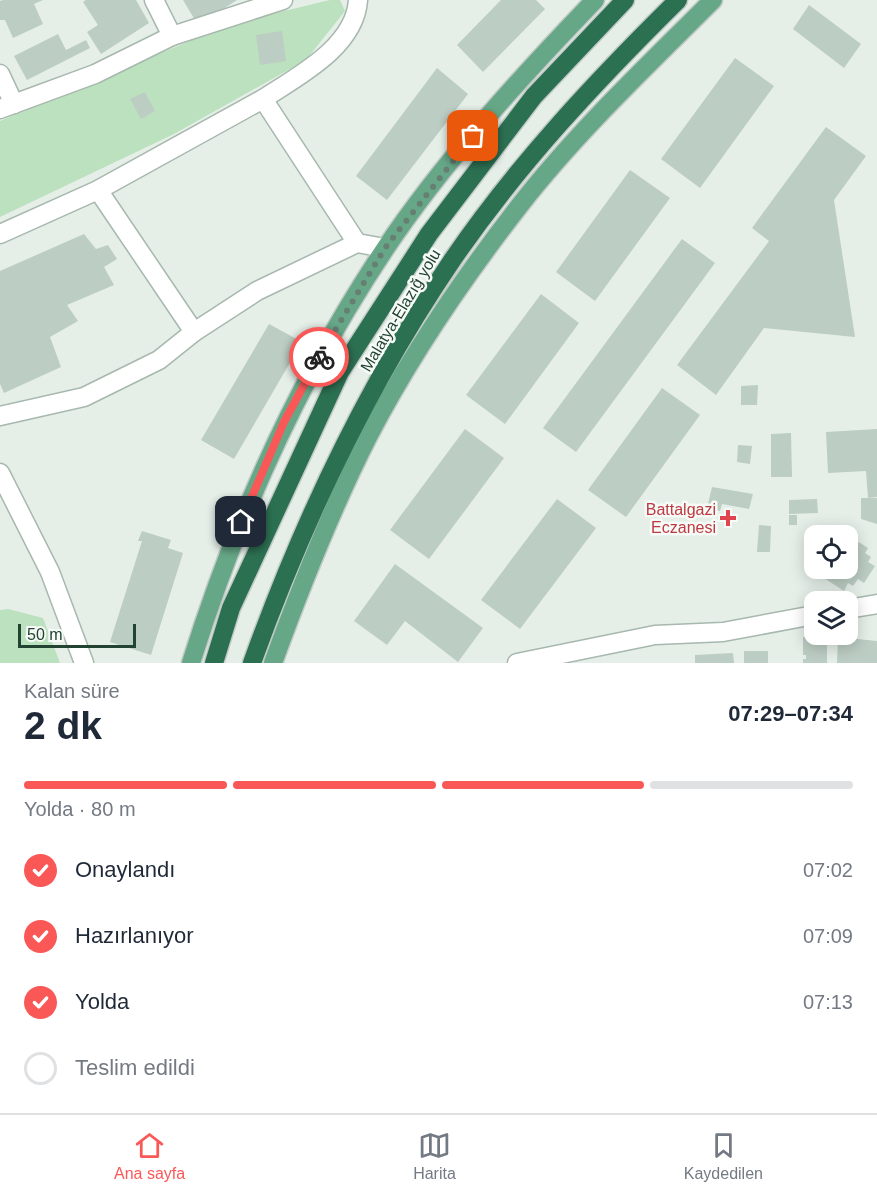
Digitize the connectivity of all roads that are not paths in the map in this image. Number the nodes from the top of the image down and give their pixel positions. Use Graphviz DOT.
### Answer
graph roads {
  1 [pos="154,0"];
  2 [pos="283,0"];
  3 [pos="358,0"];
  4 [pos="595,0"];
  5 [pos="625,0"];
  6 [pos="678,0"];
  7 [pos="713,0"];
  8 [pos="172,36"];
  9 [pos="0,74"];
  10 [pos="263,99"];
  11 [pos="7,106"];
  12 [pos="98,190"];
  13 [pos="0,234"];
  14 [pos="357,243"];
  15 [pos="385,248"];
  16 [pos="194,332"];
  17 [pos="0,416"];
  18 [pos="0,472"];
  19 [pos="877,604"];
  20 [pos="858,607"];
  21 [pos="804,617"];
  22 [pos="603,651"];
  23 [pos="84,663"];
  24 [pos="191,663"];
  25 [pos="214,663"];
  26 [pos="252,663"];
  27 [pos="273,663"];
  28 [pos="518,663"];
  1 -- 8 [label="street"];
  2 -- 8 [label="street"];
  3 -- 10 [label="street"];
  4 -- 15 [label="main road"];
  5 -- 25 [label="highway, Malatya-Elazığ yolu"];
  6 -- 26 [label="highway, Malatya-Elazığ yolu"];
  7 -- 27 [label="main road"];
  8 -- 11 [label="street"];
  9 -- 11 [label="street"];
  10 -- 12 [label="street"];
  10 -- 14 [label="street"];
  12 -- 13 [label="street"];
  12 -- 16 [label="street"];
  14 -- 15 [label="street"];
  14 -- 16 [label="street"];
  15 -- 24 [label="main road"];
  16 -- 17 [label="street"];
  18 -- 23 [label="street"];
  19 -- 20 [label="street"];
  21 -- 22 [label="street"];
  22 -- 28 [label="street"];
}
